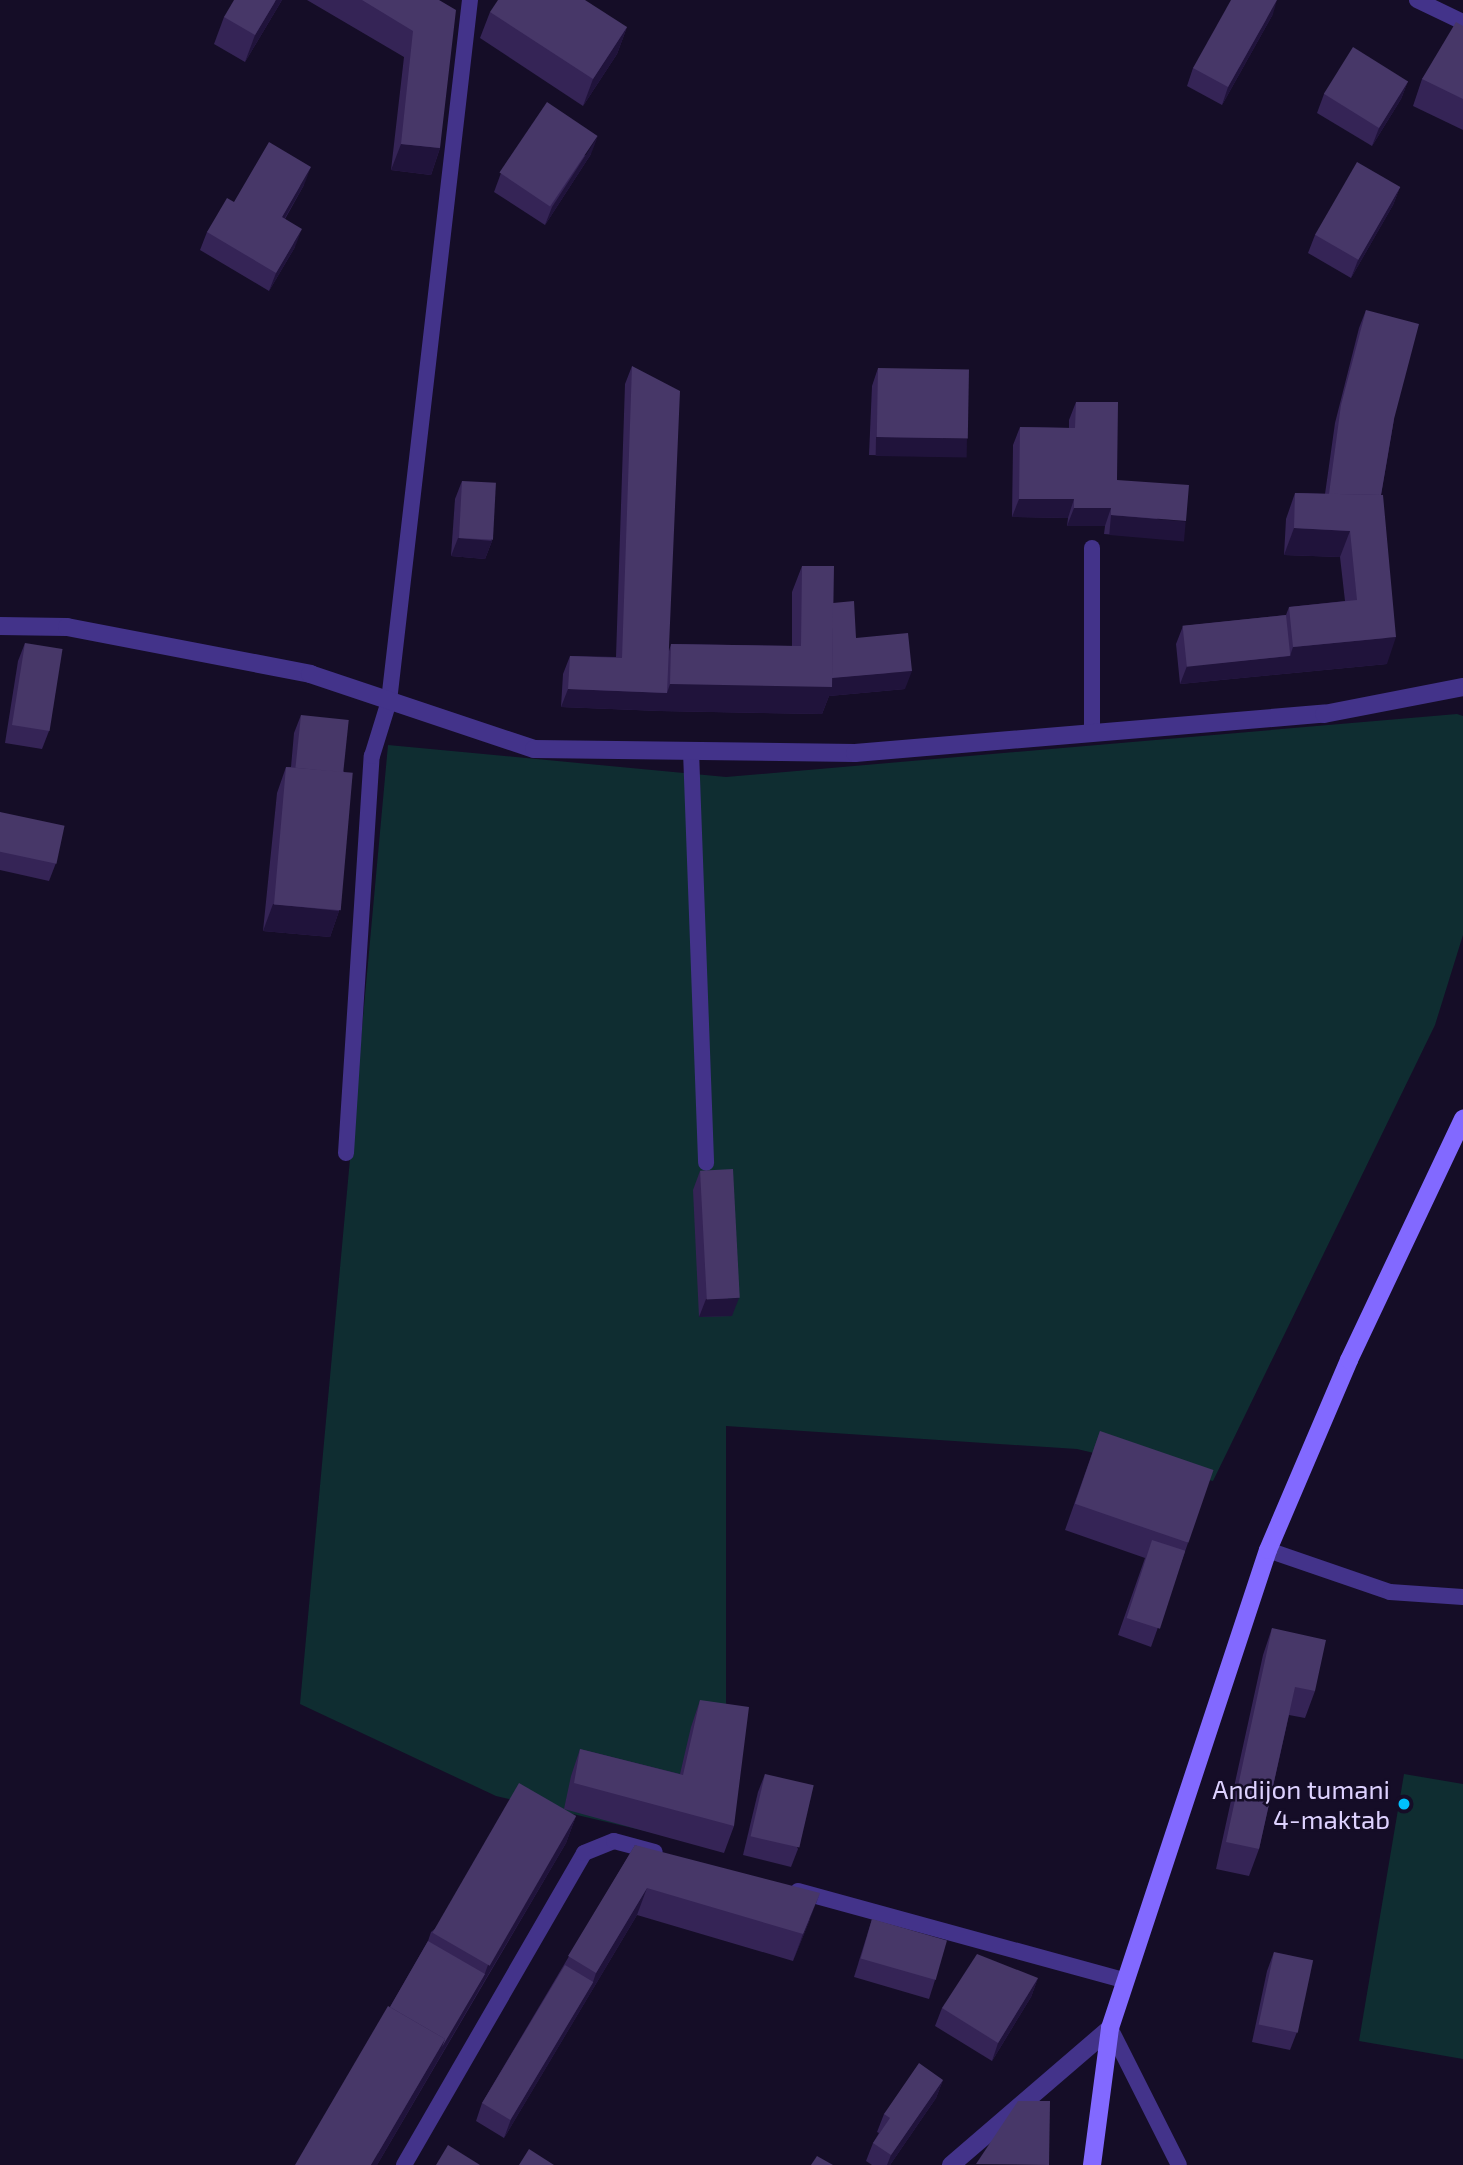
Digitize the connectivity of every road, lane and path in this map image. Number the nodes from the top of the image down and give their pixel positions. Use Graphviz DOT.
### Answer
graph roads {
  1 [pos="470,0"];
  2 [pos="1417,0"];
  3 [pos="1463,22"];
  4 [pos="1092,548"];
  5 [pos="0,626"];
  6 [pos="1463,687"];
  7 [pos="389,701"];
  8 [pos="1092,733"];
  9 [pos="691,751"];
  10 [pos="1463,1119"];
  11 [pos="346,1153"];
  12 [pos="706,1163"];
  13 [pos="1268,1550"];
  14 [pos="1463,1597"];
  15 [pos="668,1856"];
  16 [pos="776,1885"];
  17 [pos="1126,1980"];
  18 [pos="1110,2028"];
  19 [pos="404,2165"];
  20 [pos="951,2165"];
  21 [pos="1092,2165"];
  22 [pos="1179,2165"];
  1 -- 7 [label="lane"];
  2 -- 3 [label="lane"];
  4 -- 8 [label="lane"];
  5 -- 7 [label="street"];
  6 -- 8 [label="street"];
  7 -- 9 [label="street"];
  7 -- 11 [label="lane"];
  8 -- 9 [label="street"];
  9 -- 12 [label="lane"];
  10 -- 13 [label="street"];
  13 -- 14 [label="lane"];
  13 -- 17 [label="street"];
  15 -- 19 [label="lane"];
  16 -- 17 [label="lane"];
  17 -- 18 [label="street"];
  18 -- 20 [label="street"];
  18 -- 21 [label="street"];
  18 -- 22 [label="lane"];
}
